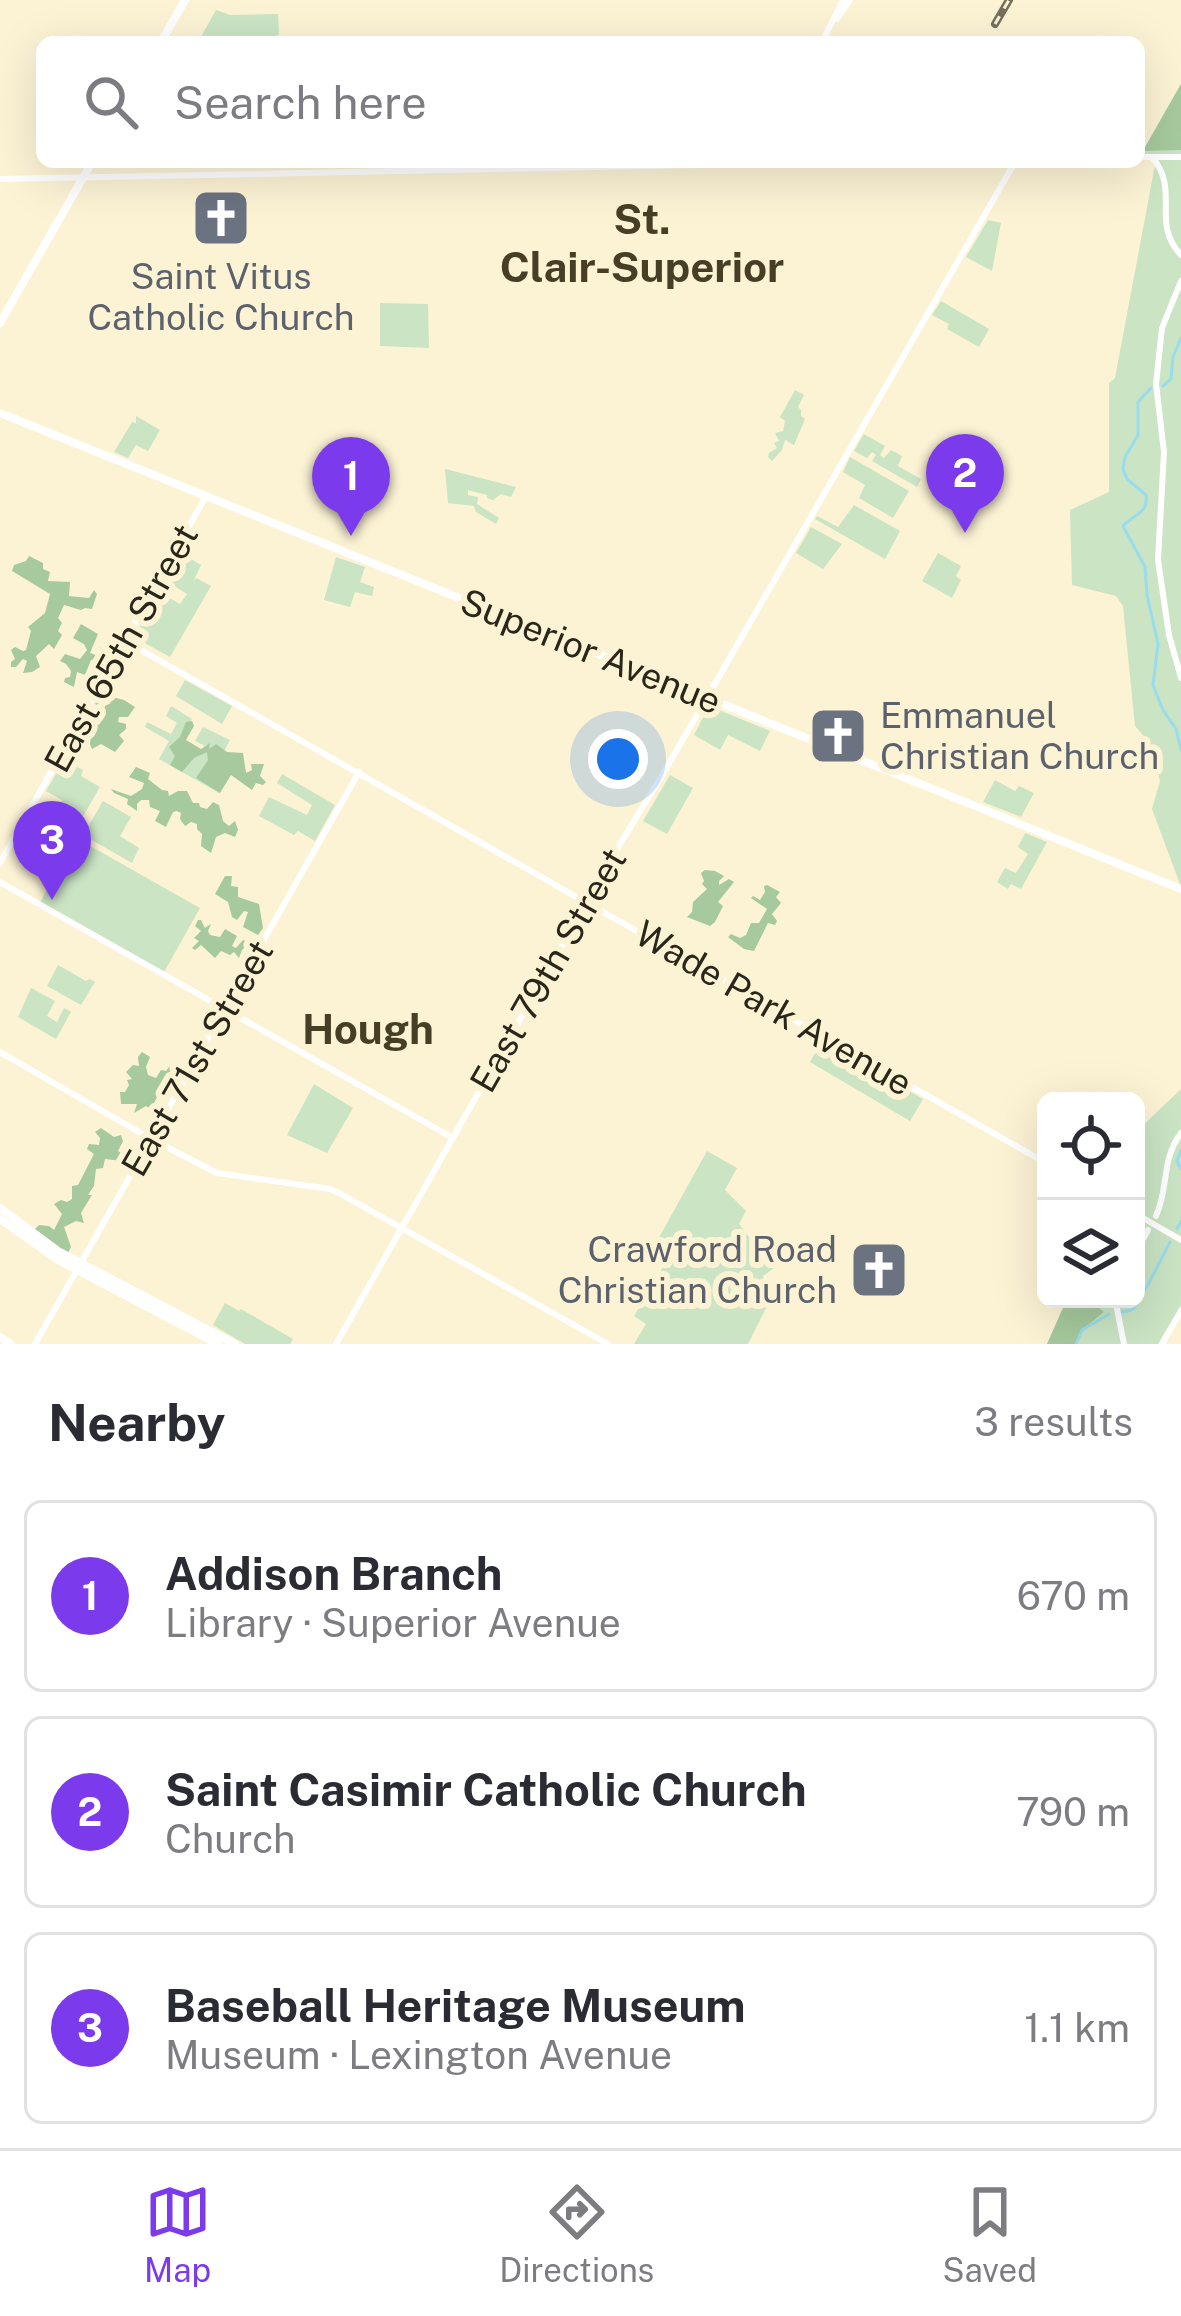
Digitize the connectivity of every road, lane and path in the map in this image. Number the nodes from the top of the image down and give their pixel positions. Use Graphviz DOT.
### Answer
graph roads {
  1 [pos="184,0"];
  2 [pos="847,0"];
  3 [pos="163,36"];
  4 [pos="825,36"];
  5 [pos="1145,157"];
  6 [pos="1153,157"];
  7 [pos="1181,157"];
  8 [pos="89,168"];
  9 [pos="474,168"];
  10 [pos="1012,168"];
  11 [pos="85,175"];
  12 [pos="0,179"];
  13 [pos="1181,255"];
  14 [pos="1181,281"];
  15 [pos="0,323"];
  16 [pos="0,413"];
  17 [pos="206,496"];
  18 [pos="125,641"];
  19 [pos="1181,678"];
  20 [pos="706,698"];
  21 [pos="359,772"];
  22 [pos="0,863"];
  23 [pos="0,882"];
  24 [pos="1181,890"];
  25 [pos="587,902"];
  26 [pos="225,1009"];
  27 [pos="0,1052"];
  28 [pos="1181,1133"];
  29 [pos="453,1138"];
  30 [pos="151,1139"];
  31 [pos="1037,1158"];
  32 [pos="0,1208"];
  33 [pos="1156,1216"];
  34 [pos="0,1219"];
  35 [pos="1145,1219"];
  36 [pos="402,1228"];
  37 [pos="1148,1230"];
  38 [pos="1145,1236"];
  39 [pos="1181,1240"];
  40 [pos="78,1267"];
  41 [pos="1117,1308"];
  42 [pos="1181,1311"];
  43 [pos="0,1337"];
  44 [pos="11,1344"];
  45 [pos="35,1344"];
  46 [pos="218,1344"];
  47 [pos="235,1344"];
  48 [pos="336,1344"];
  49 [pos="608,1344"];
  50 [pos="1124,1344"];
  51 [pos="1162,1344"];
  1 -- 3 [label="main road"];
  2 -- 4 [label="street"];
  5 -- 6 [label="street"];
  6 -- 7 [label="street"];
  6 -- 13 [label="street"];
  8 -- 11 [label="main road"];
  9 -- 11 [label="street"];
  10 -- 20 [label="street, East 79th Street"];
  11 -- 12 [label="street"];
  11 -- 15 [label="main road"];
  14 -- 19 [label="street"];
  16 -- 17 [label="main road, Superior Avenue"];
  17 -- 18 [label="street, East 65th Street"];
  17 -- 20 [label="main road, Superior Avenue"];
  18 -- 21 [label="street, Wade Park Avenue"];
  18 -- 22 [label="street, East 65th Street"];
  20 -- 24 [label="main road, Superior Avenue"];
  20 -- 25 [label="street, East 79th Street"];
  21 -- 25 [label="street, Wade Park Avenue"];
  21 -- 26 [label="street, East 71st Street"];
  23 -- 26 [label="street"];
  25 -- 29 [label="street, East 79th Street"];
  25 -- 31 [label="street, Wade Park Avenue"];
  26 -- 29 [label="street"];
  26 -- 30 [label="street, East 71st Street"];
  27 -- 30 [label="street"];
  28 -- 33 [label="street"];
  29 -- 36 [label="street, East 79th Street"];
  30 -- 36 [label="street"];
  30 -- 40 [label="street, East 71st Street"];
  32 -- 40 [label="main road"];
  34 -- 40 [label="main road"];
  35 -- 39 [label="street"];
  36 -- 48 [label="street, East 79th Street"];
  36 -- 49 [label="street"];
  37 -- 38 [label="street"];
  40 -- 45 [label="street, East 71st Street"];
  40 -- 46 [label="main road"];
  40 -- 47 [label="main road"];
  41 -- 50 [label="street"];
  42 -- 51 [label="street"];
  43 -- 44 [label="main road"];
}
